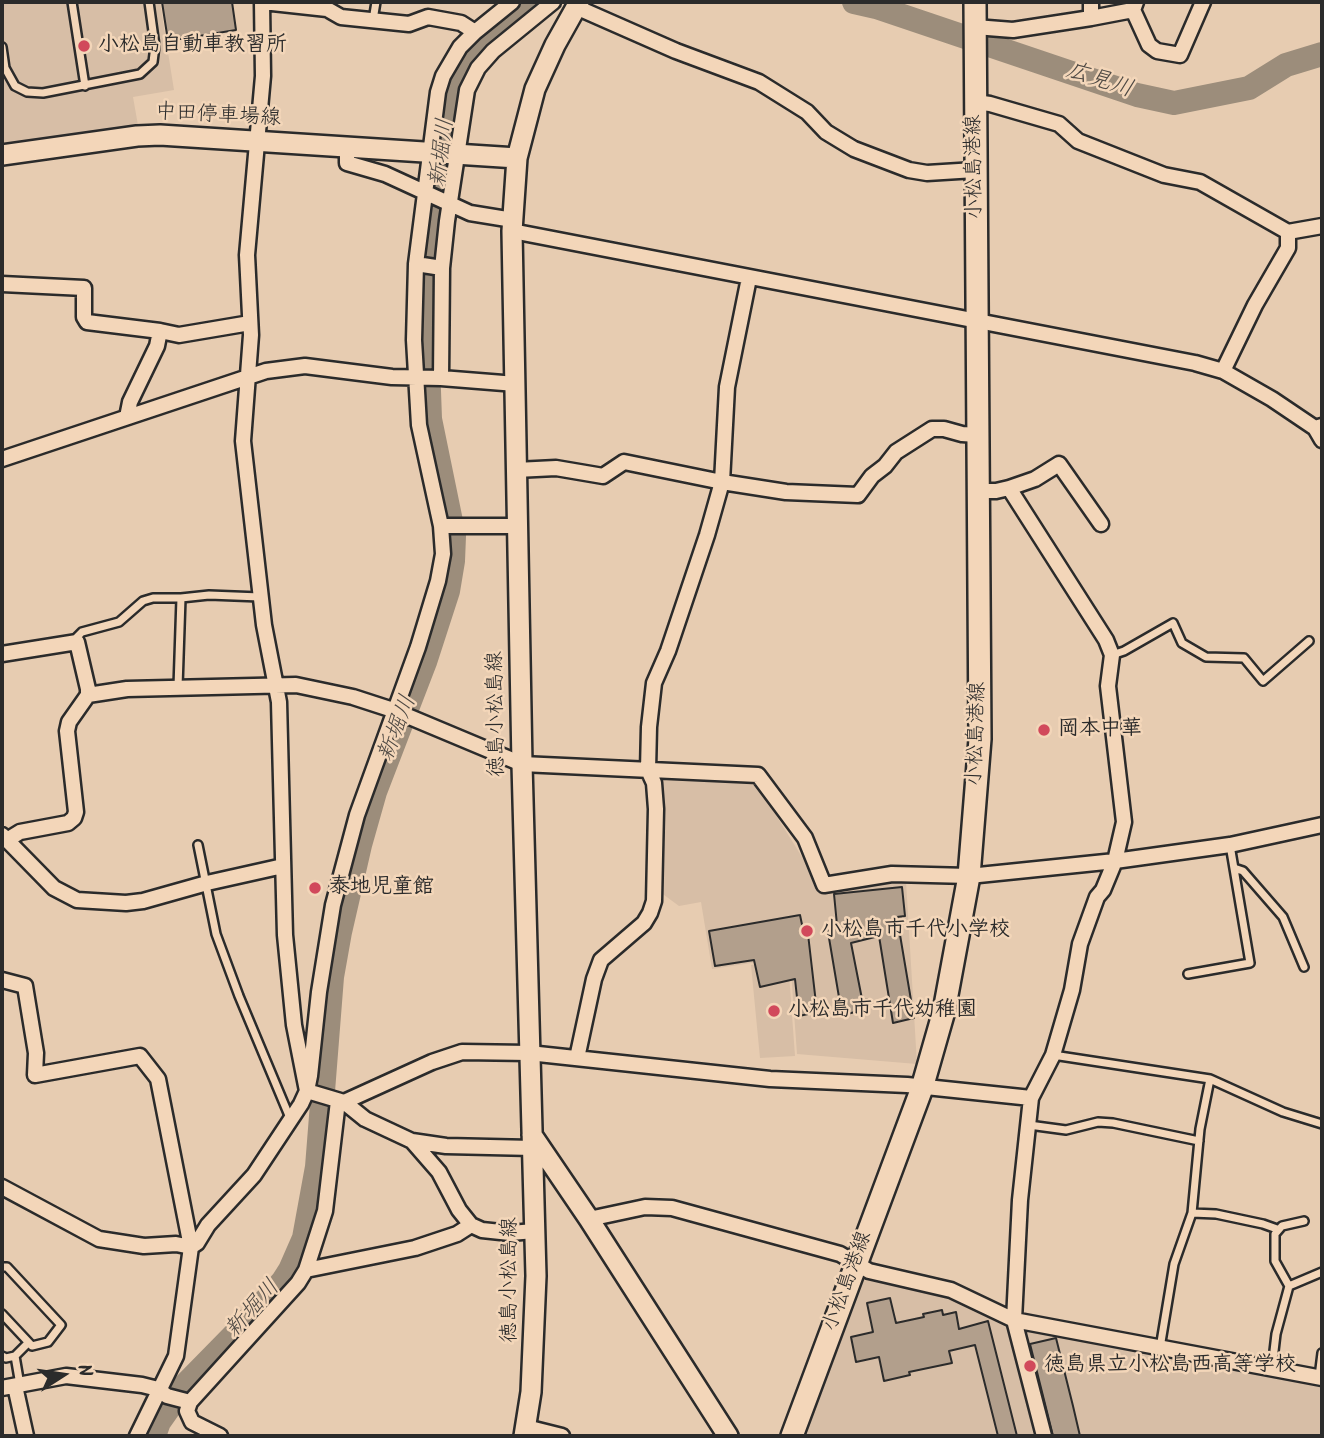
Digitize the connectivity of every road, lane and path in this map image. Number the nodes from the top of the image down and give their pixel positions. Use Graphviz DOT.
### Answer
graph roads {
  1 [pos="72,2"];
  2 [pos="149,2"];
  3 [pos="262,2"];
  4 [pos="376,2"];
  5 [pos="512,2"];
  6 [pos="554,2"];
  7 [pos="975,2"];
  8 [pos="1091,2"];
  9 [pos="1203,2"];
  10 [pos="577,4"];
  11 [pos="1134,6"];
  12 [pos="1091,18"];
  13 [pos="373,20"];
  14 [pos="475,32"];
  15 [pos="975,36"];
  16 [pos="2,47"];
  17 [pos="85,86"];
  18 [pos="975,102"];
  19 [pos="258,142"];
  20 [pos="347,148"];
  21 [pos="2,155"];
  22 [pos="443,155"];
  23 [pos="517,158"];
  24 [pos="975,170"];
  25 [pos="438,199"];
  26 [pos="512,225"];
  27 [pos="1322,226"];
  28 [pos="1288,232"];
  29 [pos="419,265"];
  30 [pos="440,268"];
  31 [pos="749,278"];
  32 [pos="2,284"];
  33 [pos="978,320"];
  34 [pos="250,323"];
  35 [pos="160,331"];
  36 [pos="1223,371"];
  37 [pos="247,377"];
  38 [pos="428,378"];
  39 [pos="516,384"];
  40 [pos="127,417"];
  41 [pos="1320,431"];
  42 [pos="977,435"];
  43 [pos="2,458"];
  44 [pos="516,470"];
  45 [pos="722,482"];
  46 [pos="1009,488"];
  47 [pos="978,491"];
  48 [pos="1101,524"];
  49 [pos="443,526"];
  50 [pos="517,526"];
  51 [pos="260,597"];
  52 [pos="181,598"];
  53 [pos="1309,641"];
  54 [pos="77,642"];
  55 [pos="2,654"];
  56 [pos="1112,655"];
  57 [pos="276,684"];
  58 [pos="178,687"];
  59 [pos="88,695"];
  60 [pos="395,711"];
  61 [pos="522,764"];
  62 [pos="648,771"];
  63 [pos="1322,825"];
  64 [pos="4,838"];
  65 [pos="198,845"];
  66 [pos="1230,845"];
  67 [pos="1115,861"];
  68 [pos="284,866"];
  69 [pos="1234,868"];
  70 [pos="969,876"];
  71 [pos="207,883"];
  72 [pos="1304,967"];
  73 [pos="1188,974"];
  74 [pos="2,980"];
  75 [pos="529,1053"];
  76 [pos="1053,1055"];
  77 [pos="577,1058"];
  78 [pos="1210,1079"];
  79 [pos="922,1088"];
  80 [pos="310,1092"];
  81 [pos="1031,1098"];
  82 [pos="338,1101"];
  83 [pos="290,1118"];
  84 [pos="1322,1124"];
  85 [pos="1029,1125"];
  86 [pos="412,1141"];
  87 [pos="1199,1141"];
  88 [pos="533,1142"];
  89 [pos="2,1187"];
  90 [pos="1192,1213"];
  91 [pos="589,1219"];
  92 [pos="1304,1221"];
  93 [pos="471,1225"];
  94 [pos="1277,1229"];
  95 [pos="535,1231"];
  96 [pos="191,1247"];
  97 [pos="856,1263"];
  98 [pos="2,1267"];
  99 [pos="306,1270"];
  100 [pos="1322,1272"];
  101 [pos="1289,1286"];
  102 [pos="2,1314"];
  103 [pos="1014,1320"];
  104 [pos="28,1343"];
  105 [pos="1160,1348"];
  106 [pos="1322,1353"];
  107 [pos="2,1356"];
  108 [pos="15,1356"];
  109 [pos="1272,1368"];
  110 [pos="1321,1377"];
  111 [pos="12,1386"];
  112 [pos="163,1393"];
  113 [pos="189,1401"];
  114 [pos="525,1431"];
  115 [pos="26,1436"];
  116 [pos="136,1436"];
  117 [pos="220,1436"];
  118 [pos="562,1436"];
  119 [pos="728,1436"];
  120 [pos="792,1436"];
  121 [pos="1044,1436"];
  1 -- 17 [label="lane"];
  2 -- 17 [label="lane"];
  3 -- 13 [label="street"];
  3 -- 19 [label="street"];
  4 -- 13 [label="lane"];
  5 -- 14 [label="street"];
  6 -- 22 [label="street"];
  7 -- 15 [label="main road, 小松島港線"];
  8 -- 12 [label="street"];
  9 -- 11 [label="street"];
  10 -- 23 [label="main road, 徳島小松島線"];
  10 -- 24 [label="street"];
  11 -- 12 [label="street"];
  12 -- 15 [label="street"];
  13 -- 14 [label="street"];
  14 -- 22 [label="street"];
  15 -- 18 [label="main road, 小松島港線"];
  16 -- 17 [label="lane"];
  18 -- 24 [label="main road, 小松島港線"];
  18 -- 28 [label="street"];
  19 -- 20 [label="main road, 中田停車場線"];
  19 -- 21 [label="main road, 中田停車場線"];
  19 -- 34 [label="street"];
  20 -- 22 [label="main road, 中田停車場線"];
  20 -- 25 [label="street"];
  22 -- 23 [label="main road, 中田停車場線"];
  22 -- 25 [label="street"];
  22 -- 25 [label="street"];
  23 -- 26 [label="main road, 徳島小松島線"];
  24 -- 33 [label="main road, 小松島港線"];
  25 -- 26 [label="street"];
  25 -- 29 [label="street"];
  25 -- 30 [label="street"];
  26 -- 31 [label="street"];
  26 -- 39 [label="main road, 徳島小松島線"];
  27 -- 28 [label="street"];
  28 -- 36 [label="street"];
  29 -- 30 [label="street"];
  29 -- 38 [label="street"];
  30 -- 38 [label="street"];
  31 -- 33 [label="street"];
  31 -- 45 [label="street"];
  32 -- 35 [label="street"];
  33 -- 36 [label="street"];
  33 -- 42 [label="main road, 小松島港線"];
  34 -- 35 [label="street"];
  34 -- 37 [label="street"];
  35 -- 40 [label="street"];
  36 -- 41 [label="street"];
  37 -- 38 [label="street"];
  37 -- 40 [label="street"];
  37 -- 51 [label="street"];
  38 -- 39 [label="street"];
  38 -- 49 [label="street"];
  39 -- 44 [label="main road, 徳島小松島線"];
  40 -- 43 [label="street"];
  42 -- 45 [label="street"];
  42 -- 47 [label="main road, 小松島港線"];
  44 -- 45 [label="street"];
  44 -- 50 [label="main road, 徳島小松島線"];
  45 -- 62 [label="street"];
  46 -- 47 [label="street"];
  46 -- 48 [label="street"];
  46 -- 56 [label="street"];
  47 -- 70 [label="main road, 小松島港線"];
  49 -- 50 [label="street"];
  49 -- 60 [label="street"];
  50 -- 61 [label="main road, 徳島小松島線"];
  51 -- 52 [label="lane"];
  51 -- 57 [label="street"];
  52 -- 54 [label="lane"];
  52 -- 58 [label="lane"];
  53 -- 56 [label="lane"];
  54 -- 55 [label="street"];
  54 -- 59 [label="street"];
  56 -- 67 [label="street"];
  57 -- 58 [label="street"];
  57 -- 60 [label="street"];
  57 -- 68 [label="street"];
  58 -- 59 [label="street"];
  59 -- 64 [label="street"];
  60 -- 61 [label="street"];
  60 -- 80 [label="street"];
  61 -- 62 [label="street"];
  61 -- 75 [label="main road, 徳島小松島線"];
  62 -- 70 [label="street"];
  62 -- 77 [label="street"];
  63 -- 66 [label="street"];
  64 -- 71 [label="street"];
  65 -- 71 [label="lane"];
  66 -- 67 [label="street"];
  66 -- 69 [label="lane"];
  67 -- 70 [label="street"];
  67 -- 76 [label="street"];
  68 -- 71 [label="street"];
  68 -- 80 [label="street"];
  69 -- 72 [label="lane"];
  69 -- 73 [label="lane"];
  70 -- 79 [label="main road, 小松島港線"];
  71 -- 83 [label="lane"];
  74 -- 96 [label="street"];
  75 -- 77 [label="street"];
  75 -- 82 [label="street"];
  75 -- 88 [label="main road, 徳島小松島線"];
  76 -- 78 [label="lane"];
  76 -- 81 [label="street"];
  77 -- 79 [label="street"];
  78 -- 84 [label="lane"];
  78 -- 87 [label="lane"];
  79 -- 81 [label="street"];
  79 -- 97 [label="main road, 小松島港線"];
  80 -- 82 [label="street"];
  80 -- 83 [label="street"];
  81 -- 85 [label="street"];
  82 -- 86 [label="street"];
  82 -- 99 [label="street"];
  83 -- 96 [label="street"];
  85 -- 87 [label="lane"];
  85 -- 103 [label="street"];
  86 -- 88 [label="street"];
  86 -- 93 [label="street"];
  87 -- 90 [label="lane"];
  88 -- 91 [label="main road"];
  88 -- 95 [label="main road, 徳島小松島線"];
  89 -- 96 [label="street"];
  90 -- 94 [label="lane"];
  90 -- 105 [label="lane"];
  91 -- 97 [label="street"];
  91 -- 119 [label="main road"];
  92 -- 94 [label="lane"];
  93 -- 95 [label="street"];
  93 -- 99 [label="street"];
  94 -- 101 [label="lane"];
  95 -- 114 [label="main road, 徳島小松島線"];
  96 -- 112 [label="street"];
  97 -- 103 [label="street"];
  97 -- 120 [label="main road, 小松島港線"];
  98 -- 104 [label="lane"];
  99 -- 113 [label="street"];
  100 -- 101 [label="lane"];
  101 -- 109 [label="lane"];
  102 -- 104 [label="lane"];
  103 -- 105 [label="street"];
  103 -- 121 [label="street"];
  104 -- 108 [label="lane"];
  105 -- 109 [label="street"];
  106 -- 110 [label="lane"];
  107 -- 108 [label="lane"];
  108 -- 111 [label="lane"];
  109 -- 110 [label="street"];
  111 -- 112 [label="street"];
  111 -- 115 [label="street"];
  112 -- 113 [label="street"];
  112 -- 116 [label="street"];
  113 -- 117 [label="street"];
  114 -- 118 [label="street"];
}
